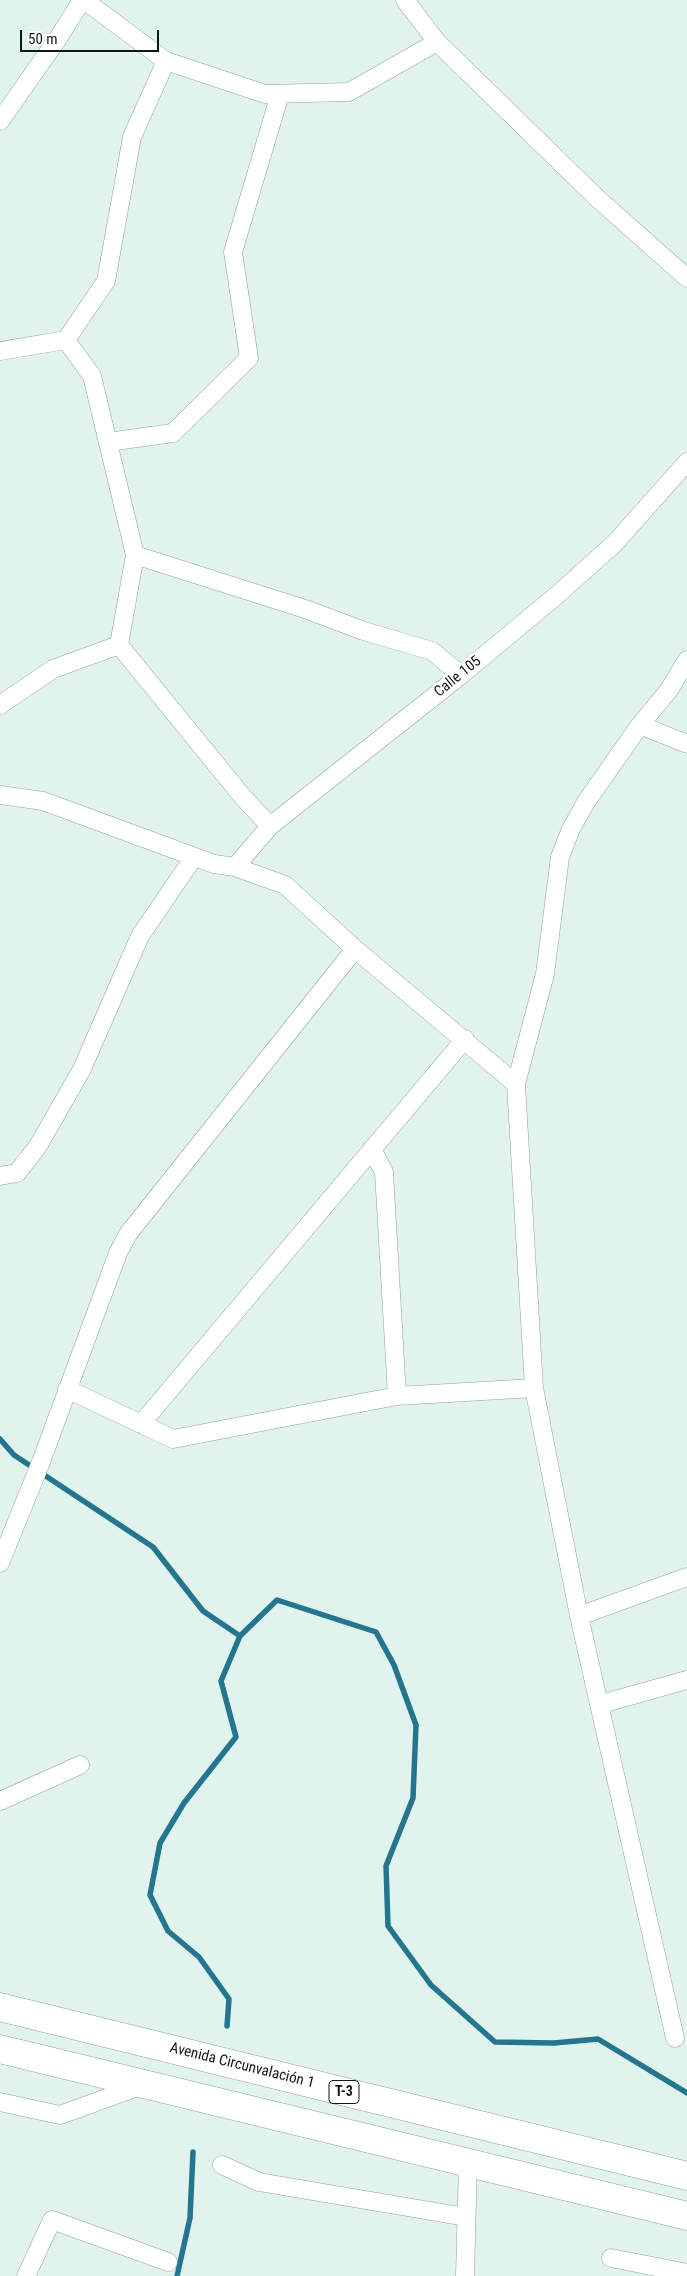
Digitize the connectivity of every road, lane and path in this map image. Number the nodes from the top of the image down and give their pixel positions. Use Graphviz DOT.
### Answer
graph roads {
  1 [pos="83,0"];
  2 [pos="405,0"];
  3 [pos="437,42"];
  4 [pos="166,61"];
  5 [pos="280,94"];
  6 [pos="0,120"];
  7 [pos="687,278"];
  8 [pos="66,340"];
  9 [pos="0,351"];
  10 [pos="108,442"];
  11 [pos="687,462"];
  12 [pos="135,555"];
  13 [pos="119,645"];
  14 [pos="687,660"];
  15 [pos="461,675"];
  16 [pos="0,705"];
  17 [pos="640,725"];
  18 [pos="687,744"];
  19 [pos="2,800"];
  20 [pos="270,826"];
  21 [pos="194,857"];
  22 [pos="235,867"];
  23 [pos="355,949"];
  24 [pos="465,1039"];
  25 [pos="516,1084"];
  26 [pos="372,1149"];
  27 [pos="0,1176"];
  28 [pos="534,1388"];
  29 [pos="67,1389"];
  30 [pos="397,1396"];
  31 [pos="141,1424"];
  32 [pos="0,1563"];
  33 [pos="687,1578"];
  34 [pos="579,1616"];
  35 [pos="687,1680"];
  36 [pos="601,1704"];
  37 [pos="80,1765"];
  38 [pos="0,1801"];
  39 [pos="0,2007"];
  40 [pos="675,2038"];
  41 [pos="0,2049"];
  42 [pos="143,2084"];
  43 [pos="0,2102"];
  44 [pos="468,2163"];
  45 [pos="222,2165"];
  46 [pos="687,2176"];
  47 [pos="687,2216"];
  48 [pos="466,2217"];
  49 [pos="611,2258"];
  50 [pos="168,2262"];
  51 [pos="687,2273"];
  52 [pos="26,2276"];
  53 [pos="465,2276"];
  1 -- 4 [label="street"];
  1 -- 6 [label="street"];
  2 -- 3 [label="street"];
  3 -- 5 [label="street"];
  3 -- 7 [label="street"];
  4 -- 5 [label="street"];
  4 -- 8 [label="street"];
  5 -- 10 [label="street"];
  8 -- 9 [label="street"];
  8 -- 10 [label="street"];
  10 -- 12 [label="street"];
  11 -- 15 [label="street, Calle 105"];
  12 -- 13 [label="street"];
  12 -- 15 [label="street"];
  13 -- 16 [label="street"];
  13 -- 20 [label="street"];
  14 -- 17 [label="street"];
  15 -- 20 [label="street, Calle 105"];
  17 -- 18 [label="street"];
  17 -- 25 [label="street"];
  19 -- 21 [label="street"];
  20 -- 22 [label="street, Calle 105"];
  21 -- 22 [label="street"];
  21 -- 27 [label="street"];
  22 -- 23 [label="street"];
  23 -- 24 [label="street"];
  23 -- 29 [label="street"];
  24 -- 25 [label="street"];
  24 -- 26 [label="street"];
  25 -- 28 [label="street"];
  26 -- 30 [label="street"];
  26 -- 31 [label="street"];
  28 -- 30 [label="street"];
  28 -- 34 [label="street"];
  29 -- 31 [label="street"];
  29 -- 32 [label="street"];
  30 -- 31 [label="street"];
  33 -- 34 [label="street"];
  34 -- 36 [label="street"];
  35 -- 36 [label="street"];
  36 -- 40 [label="street"];
  37 -- 38 [label="street"];
  39 -- 46 [label="main road, Avenida Circunvalación 1 / T-3"];
  41 -- 42 [label="main road"];
  42 -- 43 [label="street"];
  42 -- 44 [label="main road"];
  44 -- 47 [label="main road"];
  44 -- 48 [label="street"];
  45 -- 48 [label="street"];
  48 -- 53 [label="street"];
  49 -- 51 [label="street"];
  50 -- 52 [label="street"];
}
